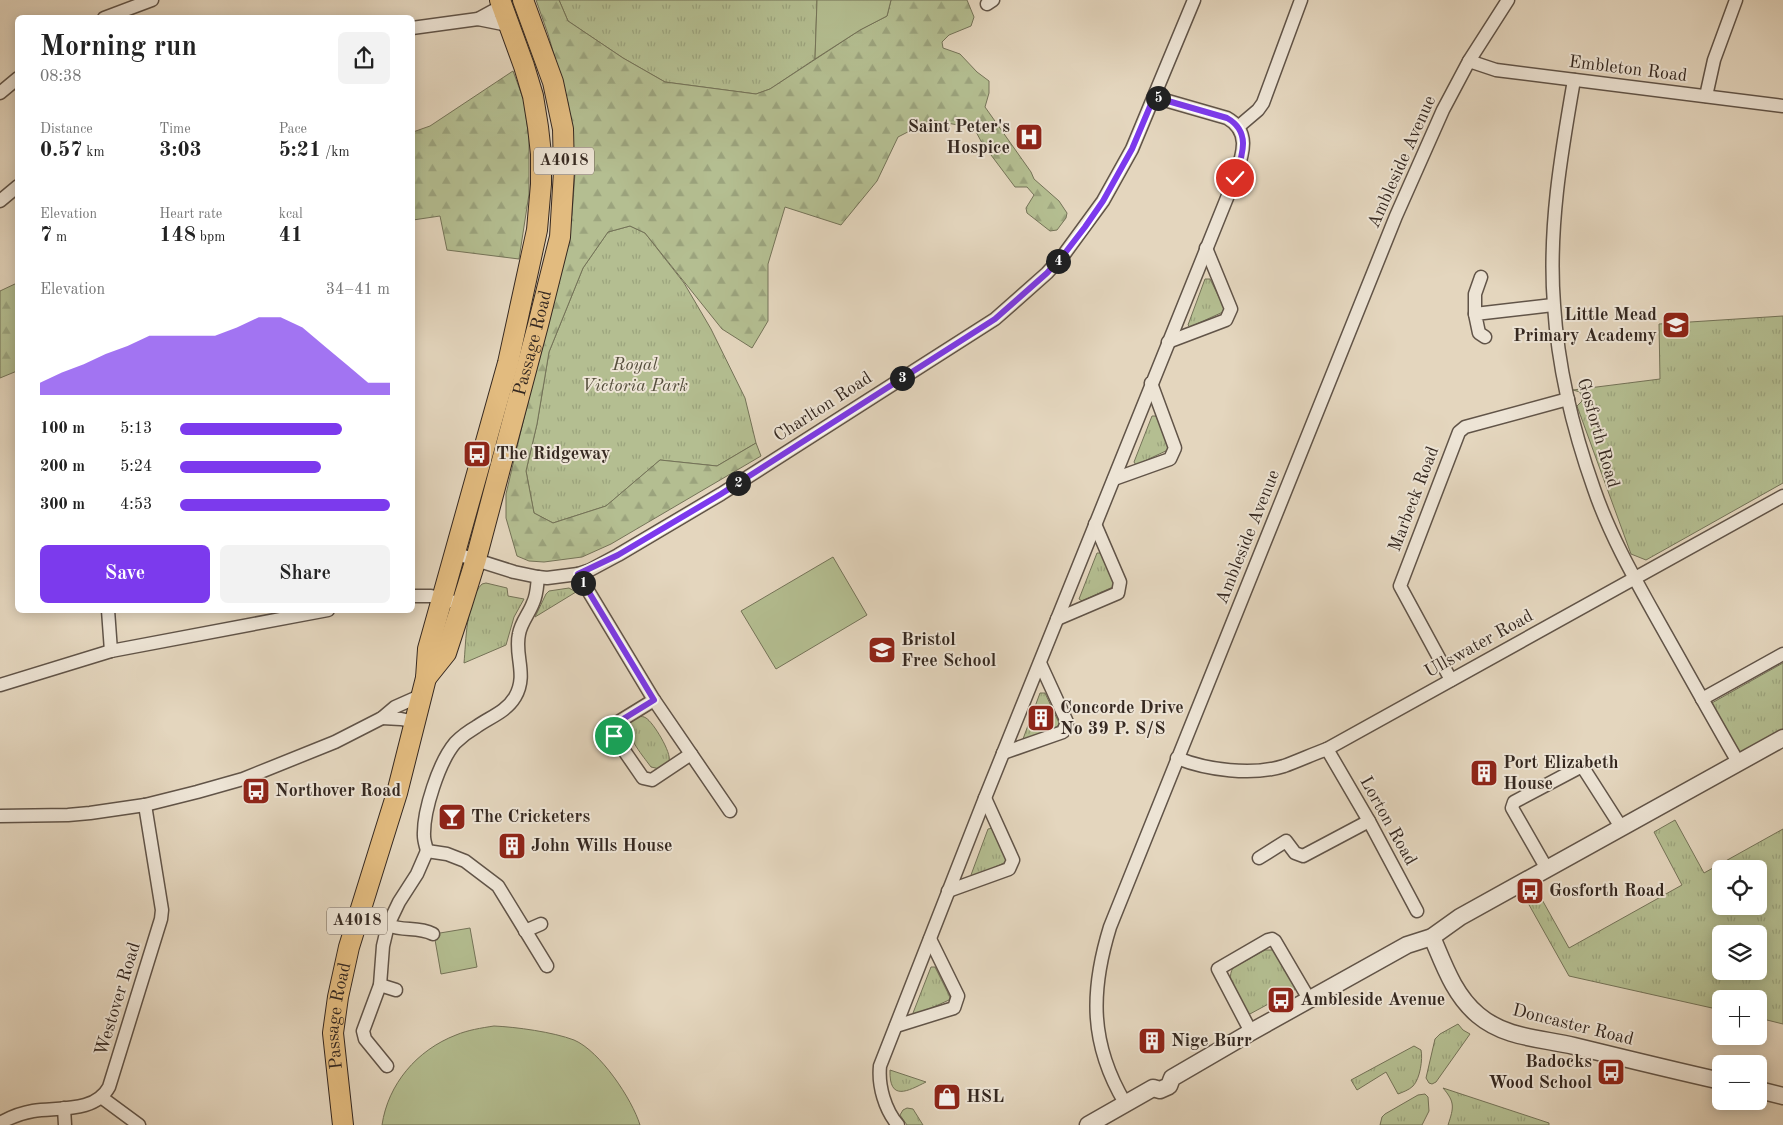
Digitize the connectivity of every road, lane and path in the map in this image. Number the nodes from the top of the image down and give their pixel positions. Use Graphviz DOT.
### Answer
graph roads {
  1 [pos="152,0"];
  2 [pos="523,0"];
  3 [pos="1194,0"];
  4 [pos="1302,0"];
  5 [pos="1508,0"];
  6 [pos="1736,0"];
  7 [pos="501,3"];
  8 [pos="112,15"];
  9 [pos="478,19"];
  10 [pos="508,25"];
  11 [pos="415,28"];
  12 [pos="1469,61"];
  13 [pos="15,80"];
  14 [pos="1574,80"];
  15 [pos="0,93"];
  16 [pos="1706,96"];
  17 [pos="1154,97"];
  18 [pos="1783,106"];
  19 [pos="1238,127"];
  20 [pos="15,188"];
  21 [pos="0,201"];
  22 [pos="1206,248"];
  23 [pos="1481,277"];
  24 [pos="1554,305"];
  25 [pos="1475,314"];
  26 [pos="1485,337"];
  27 [pos="1168,342"];
  28 [pos="1151,383"];
  29 [pos="1568,399"];
  30 [pos="1114,478"];
  31 [pos="1783,496"];
  32 [pos="1095,524"];
  33 [pos="454,554"];
  34 [pos="476,559"];
  35 [pos="578,574"];
  36 [pos="538,577"];
  37 [pos="1634,577"];
  38 [pos="415,596"];
  39 [pos="442,600"];
  40 [pos="462,604"];
  41 [pos="108,613"];
  42 [pos="312,613"];
  43 [pos="1057,619"];
  44 [pos="111,651"];
  45 [pos="1783,654"];
  46 [pos="1040,663"];
  47 [pos="1451,680"];
  48 [pos="0,684"];
  49 [pos="424,686"];
  50 [pos="1702,699"];
  51 [pos="654,700"];
  52 [pos="382,718"];
  53 [pos="414,722"];
  54 [pos="1783,738"];
  55 [pos="1327,749"];
  56 [pos="1003,753"];
  57 [pos="691,754"];
  58 [pos="1177,758"];
  59 [pos="1738,762"];
  60 [pos="985,798"];
  61 [pos="144,805"];
  62 [pos="730,811"];
  63 [pos="0,816"];
  64 [pos="1369,821"];
  65 [pos="1621,827"];
  66 [pos="427,851"];
  67 [pos="1259,858"];
  68 [pos="1546,869"];
  69 [pos="948,891"];
  70 [pos="1417,911"];
  71 [pos="541,924"];
  72 [pos="388,926"];
  73 [pos="526,931"];
  74 [pos="433,934"];
  75 [pos="1432,937"];
  76 [pos="930,939"];
  77 [pos="547,966"];
  78 [pos="380,985"];
  79 [pos="396,990"];
  80 [pos="1310,999"];
  81 [pos="896,1026"];
  82 [pos="1251,1032"];
  83 [pos="387,1066"];
  84 [pos="1712,1079"];
  85 [pos="1767,1092"];
  86 [pos="1783,1096"];
  87 [pos="101,1097"];
  88 [pos="1124,1103"];
  89 [pos="64,1108"];
  90 [pos="0,1123"];
  91 [pos="65,1125"];
  92 [pos="139,1125"];
  93 [pos="343,1125"];
  94 [pos="898,1125"];
  95 [pos="1088,1125"];
  1 -- 8 [label="street"];
  2 -- 34 [label="main road, Passage Road / A4018"];
  3 -- 17 [label="street, Charlton Road"];
  4 -- 19 [label="street"];
  5 -- 12 [label="street, Ambleside Avenue"];
  6 -- 16 [label="street"];
  7 -- 9 [label="street"];
  7 -- 10 [label="main road, Passage Road / A4018"];
  9 -- 10 [label="street"];
  9 -- 11 [label="street"];
  10 -- 33 [label="main road, Passage Road / A4018"];
  12 -- 14 [label="street, Embleton Road"];
  12 -- 58 [label="street, Ambleside Avenue"];
  13 -- 15 [label="street"];
  14 -- 16 [label="street, Embleton Road"];
  14 -- 24 [label="street, Gosforth Road"];
  16 -- 18 [label="street, Embleton Road"];
  17 -- 19 [label="street"];
  17 -- 35 [label="street, Charlton Road"];
  19 -- 22 [label="street"];
  20 -- 21 [label="street"];
  22 -- 27 [label="street"];
  22 -- 27 [label="street"];
  23 -- 25 [label="street"];
  24 -- 25 [label="street"];
  24 -- 29 [label="street, Gosforth Road"];
  25 -- 26 [label="street"];
  27 -- 28 [label="street"];
  28 -- 30 [label="street"];
  28 -- 30 [label="street"];
  29 -- 37 [label="street, Gosforth Road"];
  29 -- 47 [label="street, Marbeck Road"];
  30 -- 32 [label="street"];
  31 -- 37 [label="street, Ullswater Road"];
  32 -- 43 [label="street"];
  32 -- 43 [label="street"];
  33 -- 34 [label="street, Charlton Road"];
  33 -- 39 [label="main road, Passage Road / A4018"];
  34 -- 36 [label="street, Charlton Road"];
  34 -- 40 [label="main road, Passage Road / A4018"];
  35 -- 36 [label="street, Charlton Road"];
  35 -- 51 [label="street"];
  36 -- 66 [label="street"];
  37 -- 47 [label="street, Ullswater Road"];
  37 -- 50 [label="street, Gosforth Road"];
  38 -- 39 [label="street"];
  39 -- 40 [label="street"];
  39 -- 49 [label="main road, Passage Road / A4018"];
  40 -- 49 [label="main road, Passage Road / A4018"];
  41 -- 44 [label="street"];
  42 -- 44 [label="street"];
  43 -- 46 [label="street"];
  44 -- 48 [label="street"];
  45 -- 50 [label="street"];
  46 -- 56 [label="street"];
  46 -- 56 [label="street"];
  47 -- 55 [label="street, Ullswater Road"];
  49 -- 52 [label="street"];
  49 -- 53 [label="main road, Passage Road / A4018"];
  50 -- 59 [label="street, Gosforth Road"];
  51 -- 57 [label="street"];
  51 -- 57 [label="street"];
  52 -- 53 [label="street"];
  52 -- 61 [label="street"];
  53 -- 93 [label="main road, Passage Road / A4018"];
  54 -- 59 [label="street"];
  55 -- 58 [label="street, Ullswater Road"];
  55 -- 64 [label="street, Lorton Road"];
  56 -- 60 [label="street"];
  57 -- 62 [label="street"];
  58 -- 88 [label="street, Ambleside Avenue"];
  59 -- 65 [label="street"];
  60 -- 69 [label="street"];
  60 -- 69 [label="street"];
  61 -- 63 [label="street"];
  61 -- 87 [label="street, Westover Road"];
  64 -- 67 [label="street"];
  64 -- 70 [label="street, Lorton Road"];
  65 -- 68 [label="street"];
  65 -- 68 [label="street"];
  66 -- 72 [label="street"];
  66 -- 73 [label="street"];
  68 -- 75 [label="street"];
  69 -- 76 [label="street"];
  71 -- 73 [label="street"];
  72 -- 74 [label="street"];
  72 -- 78 [label="street"];
  73 -- 77 [label="street"];
  75 -- 80 [label="street"];
  75 -- 84 [label="street, Doncaster Road"];
  76 -- 81 [label="street"];
  76 -- 81 [label="street"];
  78 -- 79 [label="street"];
  78 -- 83 [label="street"];
  80 -- 82 [label="street"];
  80 -- 82 [label="street"];
  81 -- 94 [label="street"];
  82 -- 88 [label="street"];
  85 -- 86 [label="street"];
  87 -- 89 [label="street"];
  87 -- 92 [label="street"];
  88 -- 95 [label="street"];
  89 -- 90 [label="street"];
  89 -- 91 [label="street"];
}
